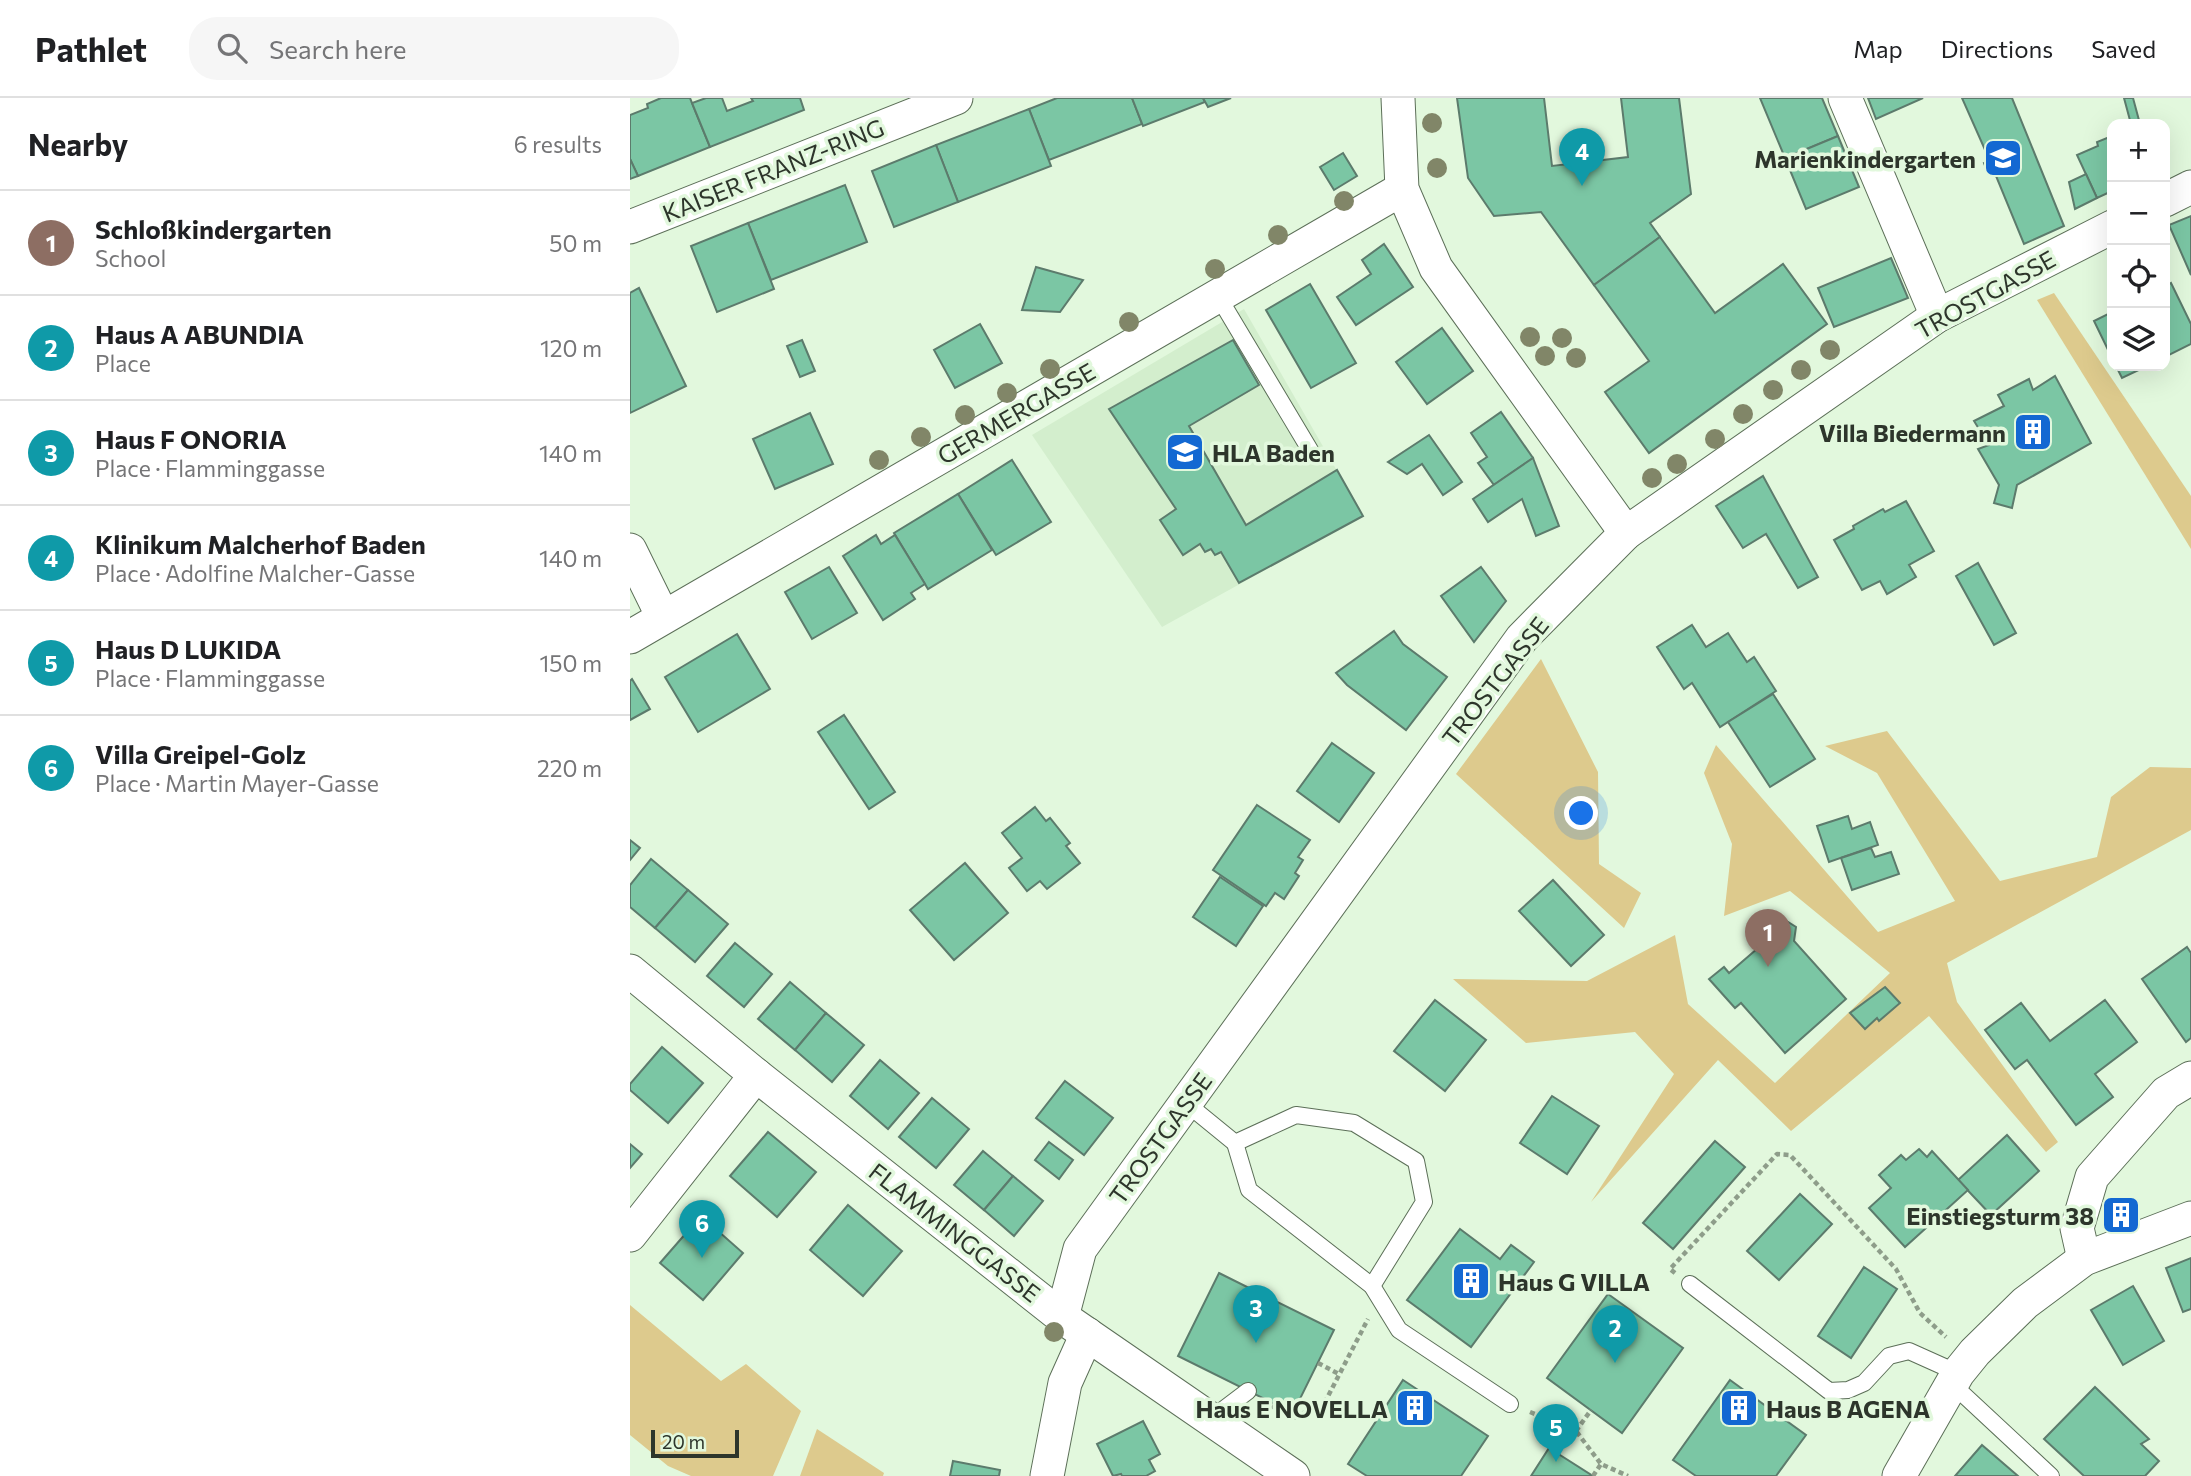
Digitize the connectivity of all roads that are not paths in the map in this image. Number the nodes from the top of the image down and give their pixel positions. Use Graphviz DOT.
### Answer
graph roads {
  1 [pos="956,98"];
  2 [pos="1398,98"];
  3 [pos="1845,98"];
  4 [pos="2191,187"];
  5 [pos="1402,189"];
  6 [pos="2170,198"];
  7 [pos="630,227"];
  8 [pos="2107,230"];
  9 [pos="1218,296"];
  10 [pos="1937,316"];
  11 [pos="1310,450"];
  12 [pos="1626,533"];
  13 [pos="630,550"];
  14 [pos="663,617"];
  15 [pos="630,637"];
  16 [pos="630,971"];
  17 [pos="756,1075"];
  18 [pos="2191,1078"];
  19 [pos="1186,1102"];
  20 [pos="1235,1143"];
  21 [pos="2191,1218"];
  22 [pos="630,1235"];
  23 [pos="2084,1259"];
  24 [pos="1690,1284"];
  25 [pos="1372,1286"];
  26 [pos="1075,1325"];
  27 [pos="1961,1370"];
  28 [pos="1255,1396"];
  29 [pos="1510,1404"];
  30 [pos="1211,1419"];
  31 [pos="1046,1476"];
  32 [pos="1293,1476"];
  33 [pos="1899,1476"];
  34 [pos="2051,1476"];
  1 -- 7 [label="street, KAISER FRANZ-RING"];
  2 -- 5 [label="street"];
  3 -- 10 [label="street"];
  4 -- 6 [label="street"];
  5 -- 9 [label="street, GERMERGASSE"];
  5 -- 12 [label="street"];
  8 -- 10 [label="street, TROSTGASSE"];
  9 -- 11 [label="lane"];
  9 -- 14 [label="street, GERMERGASSE"];
  10 -- 12 [label="street, TROSTGASSE"];
  12 -- 19 [label="street, TROSTGASSE"];
  13 -- 14 [label="street"];
  14 -- 15 [label="street, GERMERGASSE"];
  16 -- 17 [label="street, FLAMMINGGASSE"];
  17 -- 22 [label="street"];
  17 -- 26 [label="street, FLAMMINGGASSE"];
  18 -- 23 [label="street"];
  19 -- 20 [label="lane"];
  19 -- 26 [label="street, TROSTGASSE"];
  20 -- 25 [label="lane"];
  20 -- 25 [label="lane"];
  21 -- 23 [label="street"];
  23 -- 27 [label="street"];
  24 -- 27 [label="lane"];
  25 -- 29 [label="lane"];
  26 -- 30 [label="street, FLAMMINGGASSE"];
  26 -- 31 [label="street, TROSTGASSE"];
  27 -- 33 [label="street"];
  27 -- 34 [label="lane"];
  28 -- 30 [label="lane"];
  30 -- 32 [label="street, FLAMMINGGASSE"];
}
